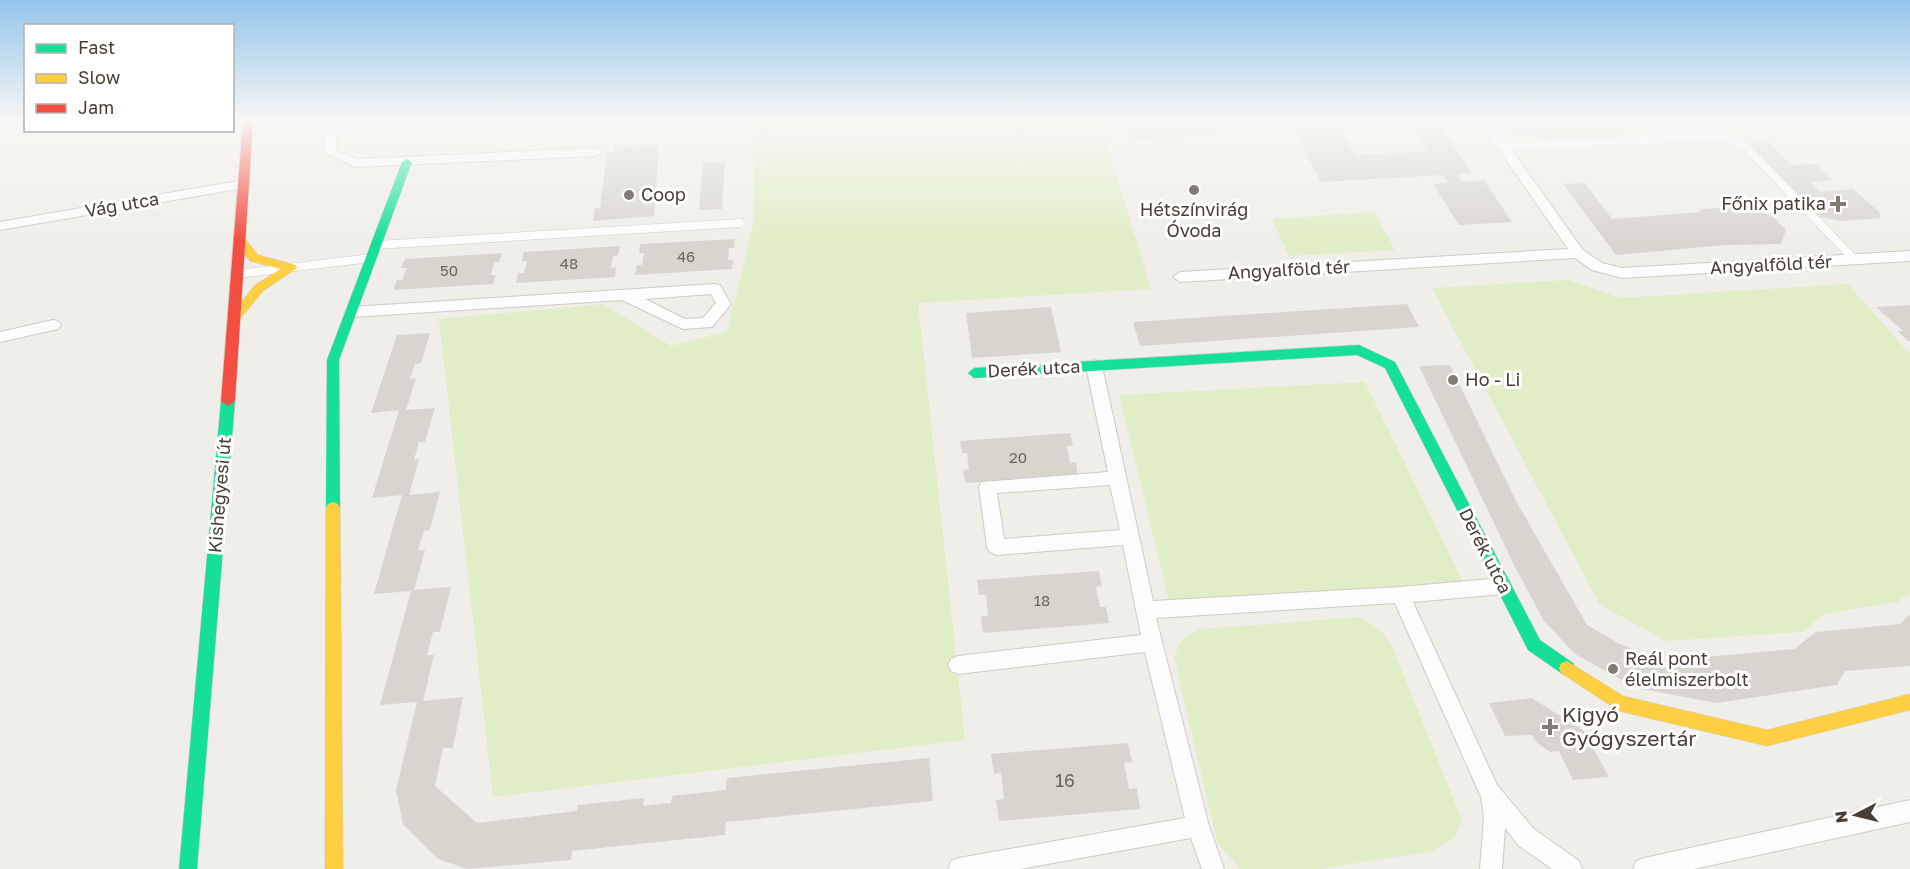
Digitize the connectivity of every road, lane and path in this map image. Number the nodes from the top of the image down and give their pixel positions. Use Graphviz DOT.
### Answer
graph roads {
  1 [pos="245,162"];
  2 [pos="352,162"];
  3 [pos="407,162"];
  4 [pos="415,162"];
  5 [pos="1514,162"];
  6 [pos="1760,162"];
  7 [pos="244,184"];
  8 [pos="740,223"];
  9 [pos="0,226"];
  10 [pos="241,242"];
  11 [pos="374,251"];
  12 [pos="1578,253"];
  13 [pos="1910,256"];
  14 [pos="1855,260"];
  15 [pos="291,268"];
  16 [pos="238,274"];
  17 [pos="1180,277"];
  18 [pos="627,296"];
  19 [pos="351,312"];
  20 [pos="235,317"];
  21 [pos="53,326"];
  22 [pos="0,337"];
  23 [pos="1094,366"];
  24 [pos="974,373"];
  25 [pos="1117,478"];
  26 [pos="1130,537"];
  27 [pos="1502,586"];
  28 [pos="1400,595"];
  29 [pos="1145,610"];
  30 [pos="1152,642"];
  31 [pos="958,665"];
  32 [pos="1910,702"];
  33 [pos="1490,792"];
  34 [pos="1910,811"];
  35 [pos="1198,826"];
  36 [pos="188,869"];
  37 [pos="334,869"];
  38 [pos="959,869"];
  39 [pos="1213,869"];
  40 [pos="1491,869"];
  41 [pos="1571,869"];
  42 [pos="1644,869"];
  1 -- 7 [label="street, Kishegyesi út"];
  2 -- 3 [label="street"];
  3 -- 4 [label="street"];
  3 -- 11 [label="street"];
  5 -- 12 [label="street, Angyalföld tér"];
  6 -- 14 [label="lane, Angyalföld tér"];
  7 -- 9 [label="street, Vág utca"];
  7 -- 10 [label="street, Kishegyesi út"];
  8 -- 11 [label="lane"];
  10 -- 15 [label="street"];
  10 -- 16 [label="street, Kishegyesi út"];
  11 -- 15 [label="lane"];
  11 -- 19 [label="street"];
  12 -- 14 [label="street, Angyalföld tér"];
  12 -- 17 [label="street, Angyalföld tér"];
  13 -- 14 [label="street"];
  15 -- 16 [label="lane"];
  15 -- 20 [label="street"];
  16 -- 20 [label="street, Kishegyesi út"];
  18 -- 18 [label="street"];
  18 -- 19 [label="street"];
  19 -- 37 [label="street"];
  20 -- 36 [label="street, Kishegyesi út"];
  21 -- 22 [label="street"];
  23 -- 24 [label="street, Derék utca"];
  23 -- 25 [label="street, Derék utca"];
  23 -- 27 [label="street, Derék utca"];
  25 -- 26 [label="street, Derék utca"];
  25 -- 26 [label="street"];
  26 -- 29 [label="street, Derék utca"];
  27 -- 28 [label="street"];
  27 -- 32 [label="street, Derék utca"];
  28 -- 29 [label="street"];
  28 -- 33 [label="street"];
  29 -- 30 [label="street, Derék utca"];
  30 -- 31 [label="street"];
  30 -- 35 [label="street"];
  33 -- 40 [label="street"];
  33 -- 41 [label="street"];
  34 -- 42 [label="street"];
  35 -- 38 [label="street"];
  35 -- 39 [label="street"];
}
